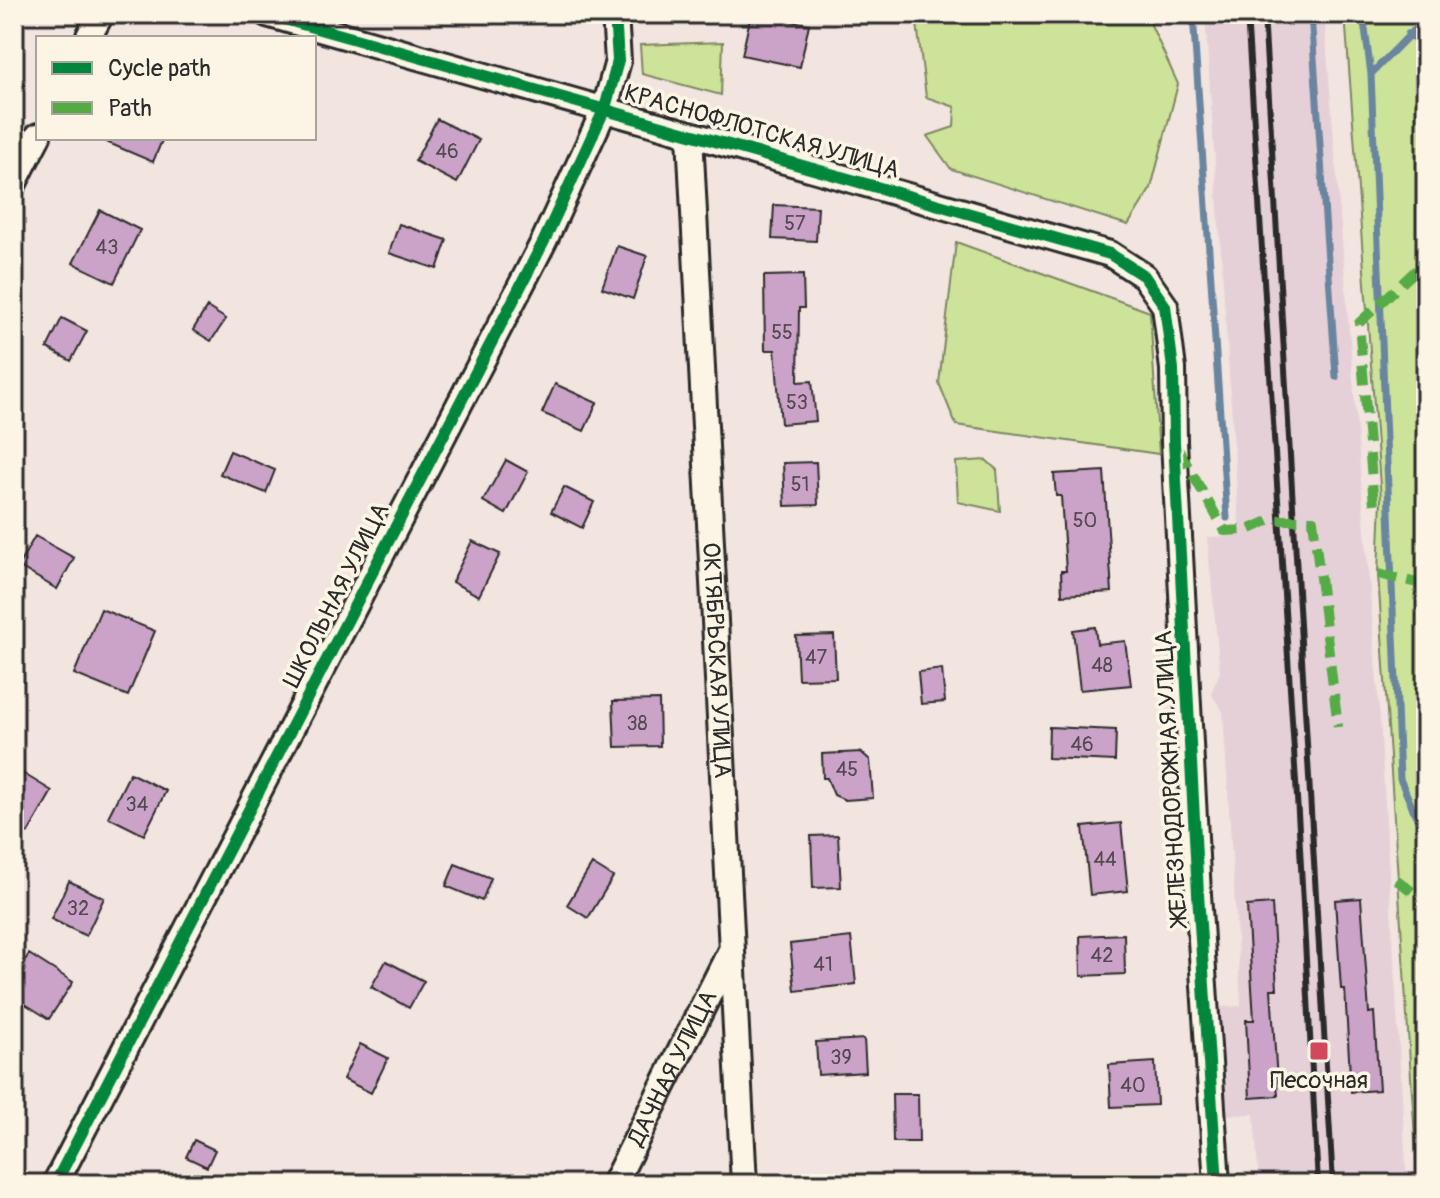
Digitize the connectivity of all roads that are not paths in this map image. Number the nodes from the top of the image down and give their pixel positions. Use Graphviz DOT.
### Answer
graph roads {
  1 [pos="101,14"];
  2 [pos="267,14"];
  3 [pos="615,14"];
  4 [pos="89,36"];
  5 [pos="605,108"];
  6 [pos="690,135"];
  7 [pos="36,140"];
  8 [pos="14,183"];
  9 [pos="1173,369"];
  10 [pos="730,952"];
  11 [pos="55,1184"];
  12 [pos="614,1184"];
  13 [pos="744,1184"];
  14 [pos="1217,1184"];
  1 -- 4 [label="street"];
  2 -- 5 [label="street, КРАСНОФЛОТСКАЯ УЛИЦА"];
  3 -- 5 [label="street, ШКОЛЬНАЯ УЛИЦА"];
  5 -- 6 [label="street, КРАСНОФЛОТСКАЯ УЛИЦА"];
  5 -- 11 [label="street, ШКОЛЬНАЯ УЛИЦА"];
  6 -- 9 [label="street, КРАСНОФЛОТСКАЯ УЛИЦА"];
  6 -- 10 [label="street, ОКТЯБРЬСКАЯ УЛИЦА"];
  7 -- 8 [label="street"];
  9 -- 14 [label="street, ЖЕЛЕЗНОДОРОЖНАЯ УЛИЦА"];
  10 -- 12 [label="street, ДАЧНАЯ УЛИЦА"];
  10 -- 13 [label="street, ОКТЯБРЬСКАЯ УЛИЦА"];
}
